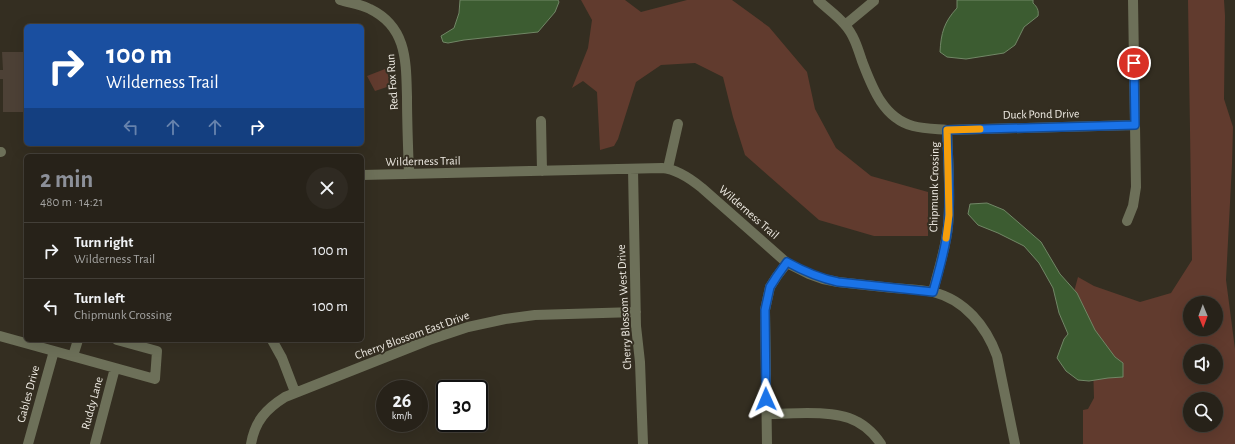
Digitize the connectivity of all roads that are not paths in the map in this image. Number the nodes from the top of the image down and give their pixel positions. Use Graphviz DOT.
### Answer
graph roads {
  1 [pos="340,0"];
  2 [pos="818,0"];
  3 [pos="1133,0"];
  4 [pos="874,1"];
  5 [pos="845,25"];
  6 [pos="541,121"];
  7 [pos="678,124"];
  8 [pos="1135,125"];
  9 [pos="947,130"];
  10 [pos="668,168"];
  11 [pos="633,169"];
  12 [pos="542,171"];
  13 [pos="409,174"];
  14 [pos="364,175"];
  15 [pos="1127,221"];
  16 [pos="787,262"];
  17 [pos="933,292"];
  18 [pos="636,312"];
  19 [pos="0,336"];
  20 [pos="77,342"];
  21 [pos="124,342"];
  22 [pos="273,342"];
  23 [pos="54,351"];
  24 [pos="73,356"];
  25 [pos="115,368"];
  26 [pos="295,392"];
  27 [pos="767,414"];
  28 [pos="28,444"];
  29 [pos="95,444"];
  30 [pos="251,444"];
  31 [pos="643,444"];
  32 [pos="767,444"];
  33 [pos="881,444"];
  34 [pos="1015,444"];
  1 -- 13 [label="street, Red Fox Run"];
  2 -- 5 [label="street, Duck Pond Drive"];
  3 -- 8 [label="street"];
  4 -- 5 [label="street"];
  5 -- 9 [label="street, Duck Pond Drive"];
  6 -- 12 [label="street"];
  7 -- 10 [label="street"];
  8 -- 9 [label="street, Duck Pond Drive"];
  8 -- 15 [label="street"];
  9 -- 17 [label="street, Chipmunk Crossing"];
  10 -- 11 [label="street, Wilderness Trail"];
  10 -- 16 [label="street, Wilderness Trail"];
  11 -- 12 [label="street, Wilderness Trail"];
  11 -- 18 [label="street, Cherry Blossom West Drive"];
  12 -- 13 [label="street, Wilderness Trail"];
  13 -- 14 [label="street, Wilderness Trail"];
  16 -- 17 [label="street, Wilderness Trail"];
  16 -- 27 [label="street"];
  17 -- 34 [label="street, Wilderness Trail"];
  18 -- 26 [label="street, Cherry Blossom East Drive"];
  18 -- 31 [label="street, Cherry Blossom West Drive"];
  19 -- 23 [label="street"];
  20 -- 24 [label="street"];
  21 -- 25 [label="street"];
  22 -- 26 [label="street"];
  23 -- 24 [label="street"];
  23 -- 28 [label="street, Gables Drive"];
  24 -- 25 [label="street"];
  25 -- 29 [label="street, Ruddy Lane"];
  26 -- 30 [label="street, Cherry Blossom East Drive"];
  27 -- 32 [label="street"];
  27 -- 33 [label="street"];
}
